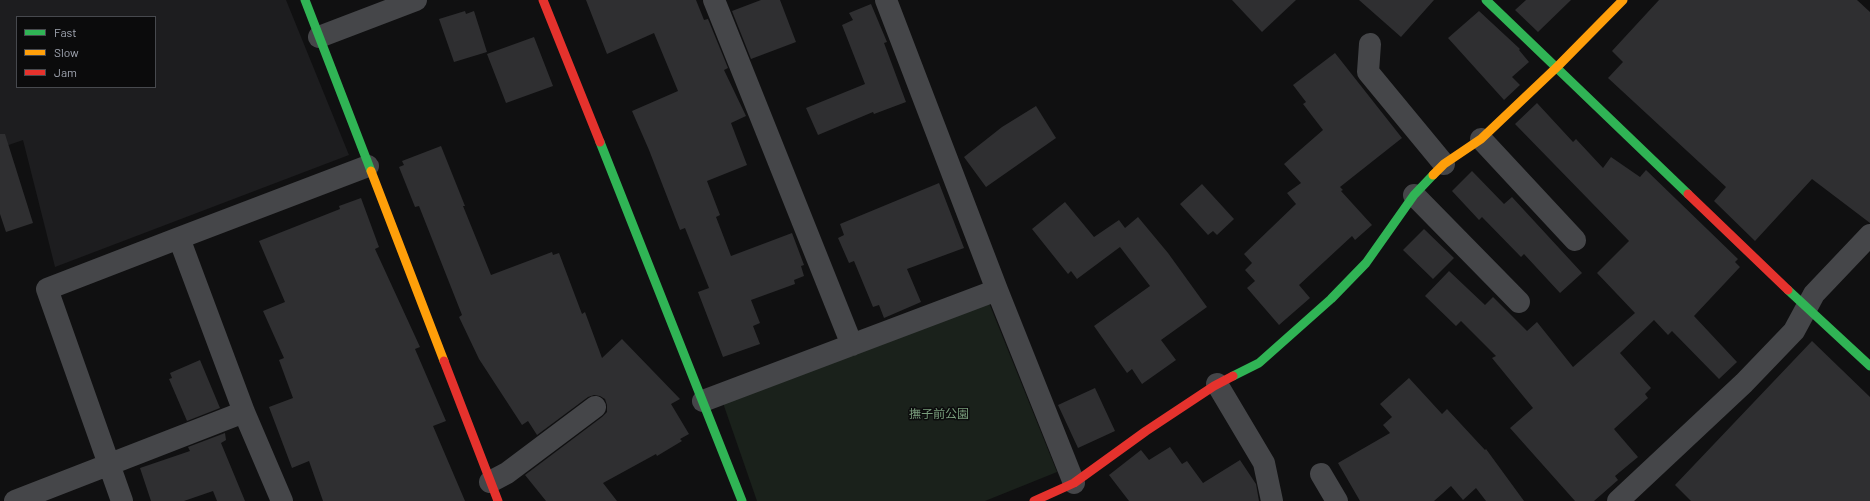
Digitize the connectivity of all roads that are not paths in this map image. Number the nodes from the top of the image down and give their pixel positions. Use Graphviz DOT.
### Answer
graph roads {
  1 [pos="305,0"];
  2 [pos="416,0"];
  3 [pos="543,0"];
  4 [pos="714,0"];
  5 [pos="886,0"];
  6 [pos="1486,0"];
  7 [pos="1623,0"];
  8 [pos="320,37"];
  9 [pos="1370,44"];
  10 [pos="1558,66"];
  11 [pos="1481,139"];
  12 [pos="1444,164"];
  13 [pos="368,166"];
  14 [pos="1414,195"];
  15 [pos="1870,235"];
  16 [pos="179,238"];
  17 [pos="1575,240"];
  18 [pos="997,290"];
  19 [pos="1519,302"];
  20 [pos="1807,309"];
  21 [pos="852,345"];
  22 [pos="1870,366"];
  23 [pos="1217,384"];
  24 [pos="703,401"];
  25 [pos="595,407"];
  26 [pos="244,412"];
  27 [pos="108,464"];
  28 [pos="1321,474"];
  29 [pos="1074,483"];
  30 [pos="494,491"];
  31 [pos="15,501"];
  32 [pos="122,501"];
  33 [pos="282,501"];
  34 [pos="742,501"];
  35 [pos="1034,501"];
  36 [pos="1272,501"];
  37 [pos="1337,501"];
  38 [pos="1618,501"];
  1 -- 8 [label="street"];
  2 -- 8 [label="street"];
  3 -- 24 [label="street"];
  4 -- 21 [label="street"];
  5 -- 18 [label="street"];
  6 -- 10 [label="street"];
  7 -- 10 [label="street"];
  8 -- 13 [label="street"];
  9 -- 12 [label="street"];
  10 -- 11 [label="street"];
  10 -- 20 [label="street"];
  11 -- 12 [label="street"];
  11 -- 17 [label="street"];
  12 -- 14 [label="street"];
  13 -- 16 [label="street"];
  13 -- 30 [label="street"];
  14 -- 19 [label="street"];
  14 -- 23 [label="street"];
  15 -- 20 [label="street"];
  16 -- 26 [label="street"];
  16 -- 27 [label="street"];
  18 -- 21 [label="street"];
  18 -- 29 [label="street"];
  20 -- 22 [label="street"];
  20 -- 38 [label="street"];
  21 -- 24 [label="street"];
  23 -- 29 [label="street"];
  23 -- 36 [label="street"];
  24 -- 34 [label="street"];
  25 -- 30 [label="street"];
  26 -- 27 [label="street"];
  26 -- 33 [label="street"];
  27 -- 31 [label="street"];
  27 -- 32 [label="street"];
  28 -- 37 [label="street"];
  29 -- 35 [label="street"];
}
